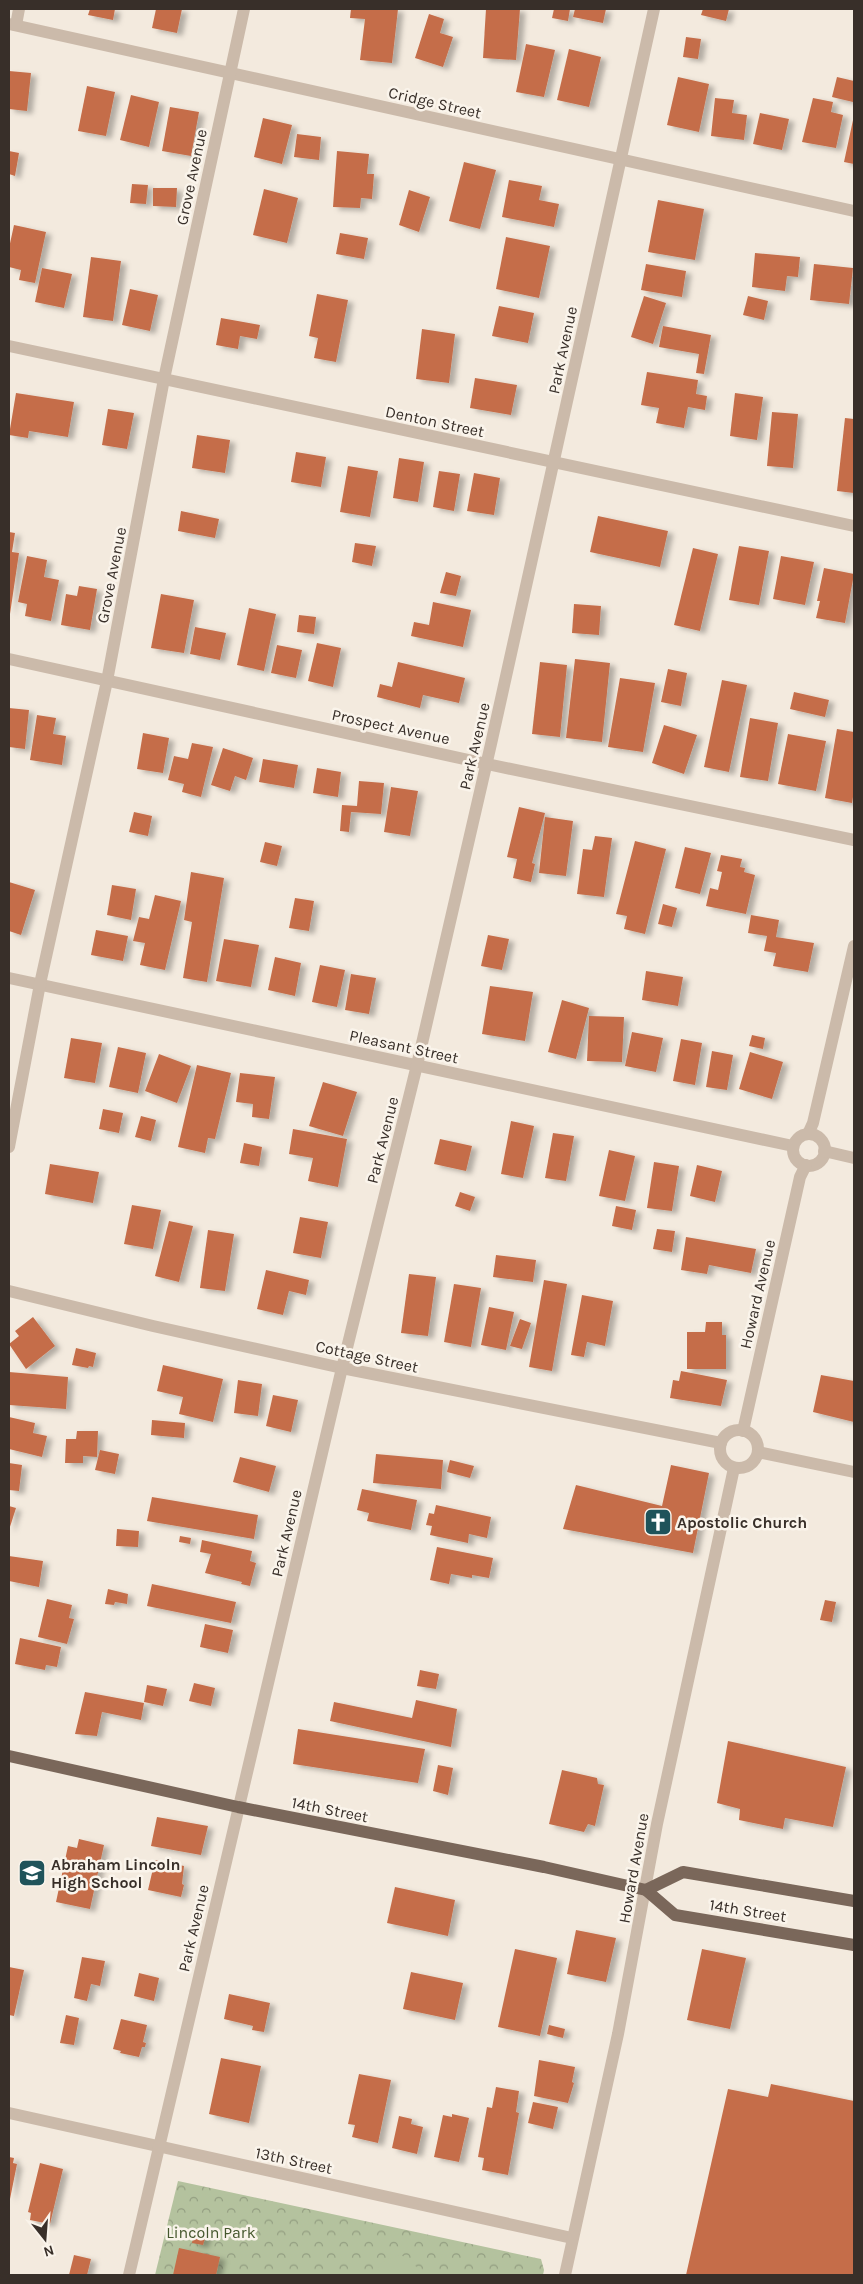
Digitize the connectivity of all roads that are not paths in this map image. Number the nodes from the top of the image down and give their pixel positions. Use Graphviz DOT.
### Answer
graph roads {
  1 [pos="19,9"];
  2 [pos="244,9"];
  3 [pos="654,9"];
  4 [pos="12,24"];
  5 [pos="230,72"];
  6 [pos="620,160"];
  7 [pos="854,211"];
  8 [pos="9,346"];
  9 [pos="164,380"];
  10 [pos="554,463"];
  11 [pos="854,526"];
  12 [pos="9,659"];
  13 [pos="107,681"];
  14 [pos="487,764"];
  15 [pos="854,840"];
  16 [pos="854,946"];
  17 [pos="9,978"];
  18 [pos="40,984"];
  19 [pos="418,1065"];
  20 [pos="808,1134"];
  21 [pos="9,1146"];
  22 [pos="793,1146"];
  23 [pos="824,1150"];
  24 [pos="854,1158"];
  25 [pos="806,1165"];
  26 [pos="9,1291"];
  27 [pos="342,1368"];
  28 [pos="743,1431"];
  29 [pos="721,1444"];
  30 [pos="758,1452"];
  31 [pos="734,1468"];
  32 [pos="854,1472"];
  33 [pos="9,1756"];
  34 [pos="238,1807"];
  35 [pos="646,1890"];
  36 [pos="854,1901"];
  37 [pos="854,1945"];
  38 [pos="9,2112"];
  39 [pos="160,2147"];
  40 [pos="572,2238"];
  41 [pos="129,2275"];
  42 [pos="565,2275"];
  1 -- 4 [label="street"];
  2 -- 5 [label="street, Grove Avenue"];
  3 -- 6 [label="street, Park Avenue"];
  4 -- 5 [label="street, Cridge Street"];
  5 -- 6 [label="street, Cridge Street"];
  5 -- 9 [label="street, Grove Avenue"];
  6 -- 7 [label="street, Cridge Street"];
  6 -- 10 [label="street, Park Avenue"];
  8 -- 9 [label="street, Denton Street"];
  9 -- 10 [label="street, Denton Street"];
  9 -- 13 [label="street, Grove Avenue"];
  10 -- 11 [label="street, Denton Street"];
  10 -- 14 [label="street, Park Avenue"];
  12 -- 13 [label="street, Prospect Avenue"];
  13 -- 14 [label="street, Prospect Avenue"];
  13 -- 18 [label="street, Grove Avenue"];
  14 -- 15 [label="street, Prospect Avenue"];
  14 -- 19 [label="street, Park Avenue"];
  16 -- 20 [label="street"];
  17 -- 18 [label="street, Pleasant Street"];
  18 -- 19 [label="street, Pleasant Street"];
  18 -- 21 [label="street, Grove Avenue"];
  19 -- 22 [label="street, Pleasant Street"];
  19 -- 27 [label="street, Park Avenue"];
  20 -- 22 [label="street"];
  20 -- 23 [label="street"];
  22 -- 25 [label="street"];
  23 -- 24 [label="street"];
  23 -- 25 [label="street"];
  25 -- 28 [label="street, Howard Avenue"];
  26 -- 27 [label="street, Cottage Street"];
  27 -- 29 [label="street, Cottage Street"];
  27 -- 34 [label="street, Park Avenue"];
  28 -- 29 [label="street"];
  28 -- 30 [label="street"];
  29 -- 31 [label="street"];
  30 -- 31 [label="street"];
  30 -- 32 [label="street"];
  31 -- 35 [label="street, Howard Avenue"];
  33 -- 34 [label="main road, 14th Street"];
  34 -- 35 [label="main road, 14th Street"];
  34 -- 39 [label="street, Park Avenue"];
  35 -- 36 [label="main road, 14th Street"];
  35 -- 37 [label="main road, 14th Street"];
  35 -- 40 [label="street, Howard Avenue"];
  38 -- 39 [label="street, 13th Street"];
  39 -- 40 [label="street, 13th Street"];
  39 -- 41 [label="street, Park Avenue"];
  40 -- 42 [label="street, Howard Avenue"];
}
